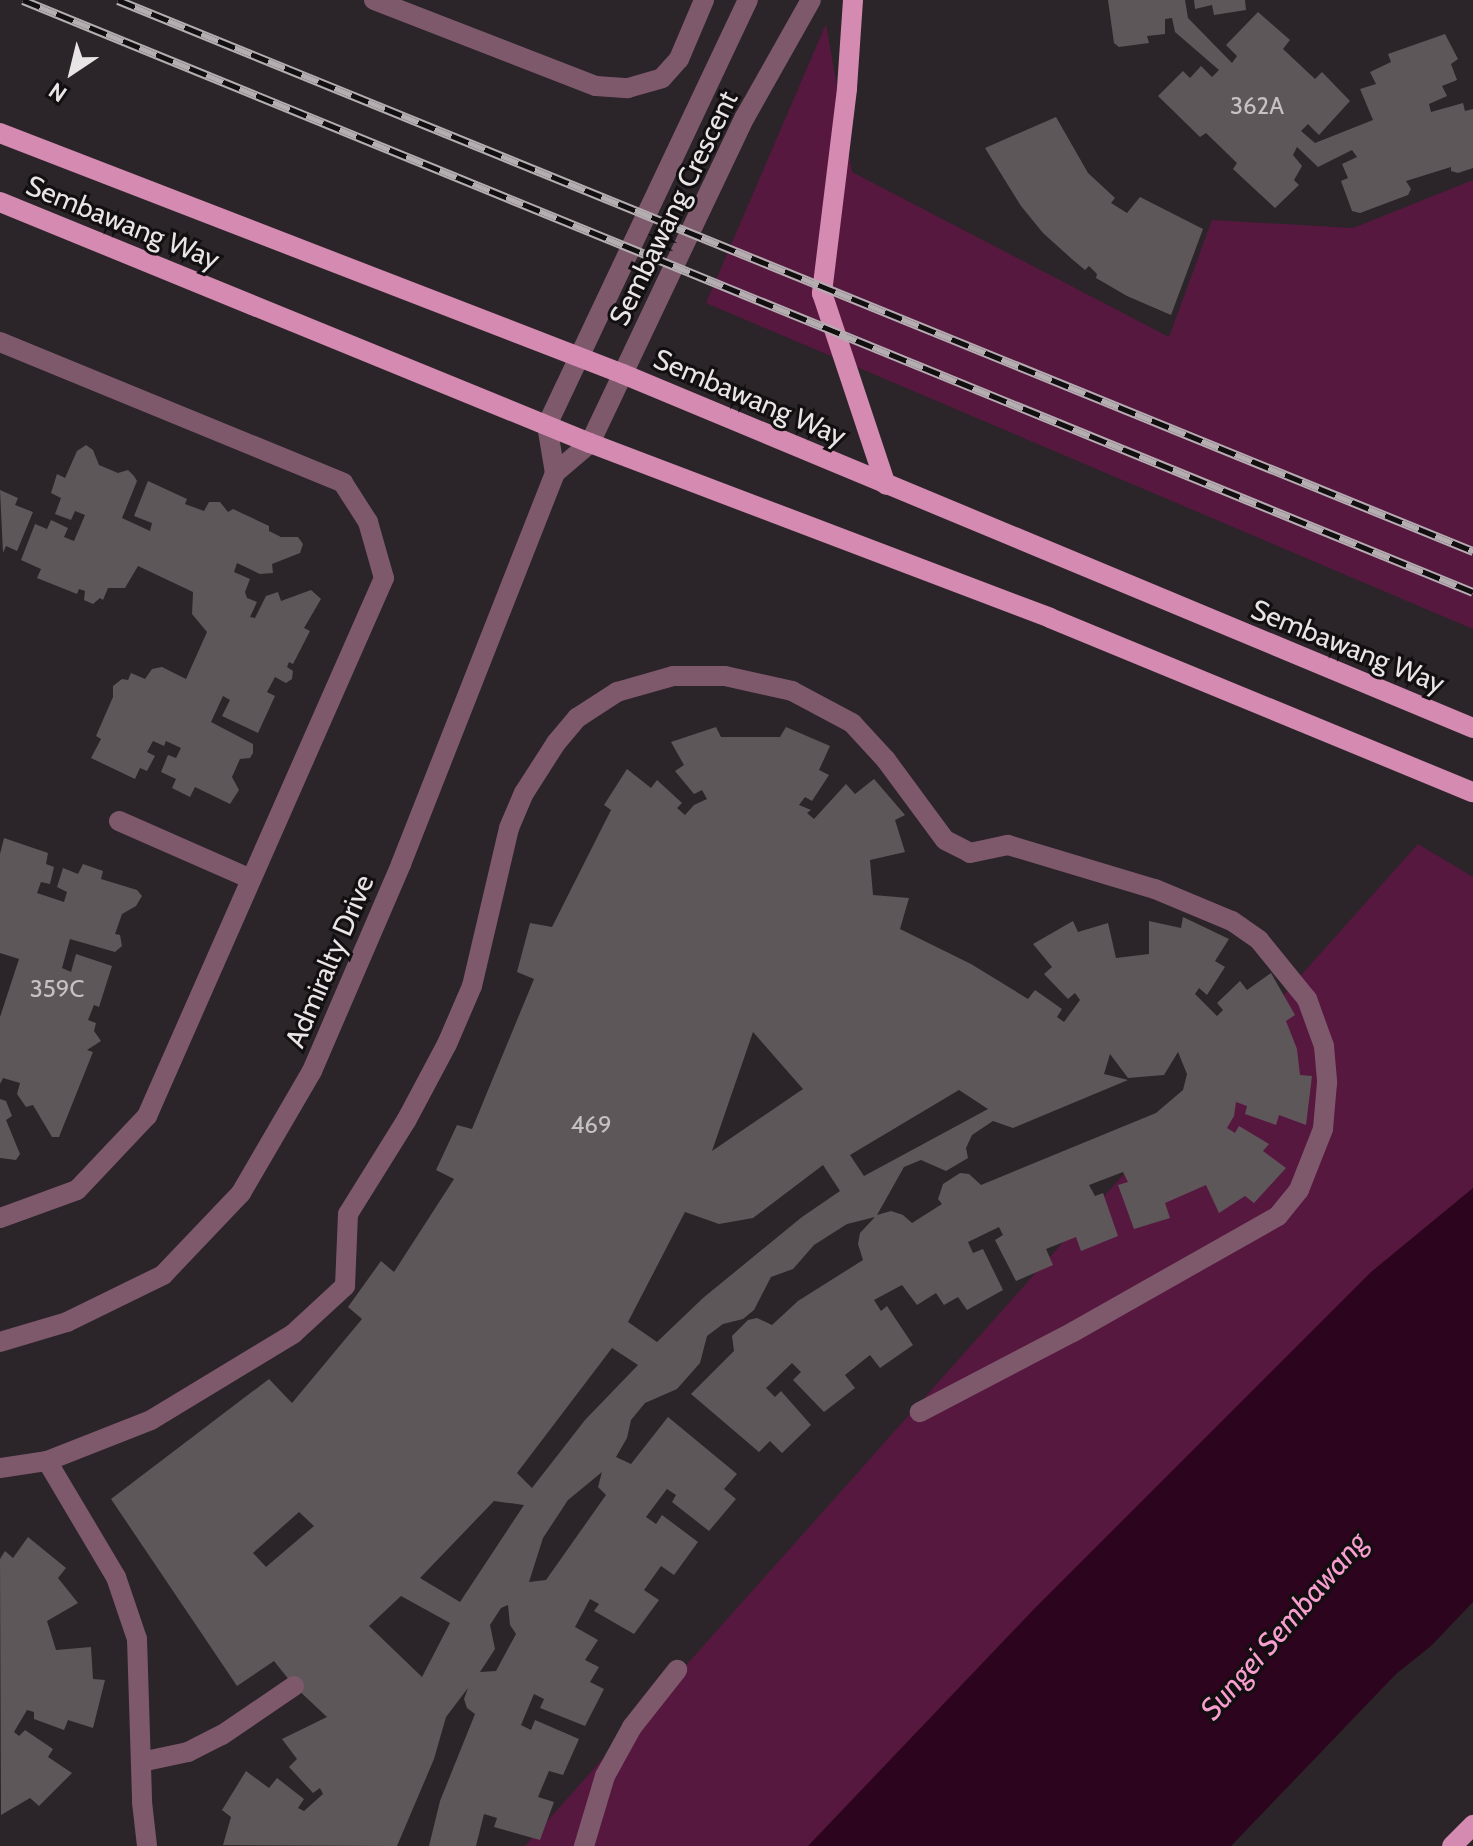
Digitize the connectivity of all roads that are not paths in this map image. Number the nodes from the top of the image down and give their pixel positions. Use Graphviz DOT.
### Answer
graph roads {
  1 [pos="374,0"];
  2 [pos="704,0"];
  3 [pos="748,0"];
  4 [pos="811,0"];
  5 [pos="853,0"];
  6 [pos="0,133"];
  7 [pos="0,202"];
  8 [pos="0,342"];
  9 [pos="580,357"];
  10 [pos="623,374"];
  11 [pos="547,425"];
  12 [pos="590,443"];
  13 [pos="555,473"];
  14 [pos="886,485"];
  15 [pos="1473,728"];
  16 [pos="1473,792"];
  17 [pos="119,821"];
  18 [pos="249,878"];
  19 [pos="0,1218"];
  20 [pos="0,1342"];
  21 [pos="920,1412"];
  22 [pos="47,1461"];
  23 [pos="0,1468"];
  24 [pos="677,1670"];
  25 [pos="294,1686"];
  26 [pos="141,1762"];
  27 [pos="1473,1825"];
  28 [pos="147,1846"];
  29 [pos="584,1846"];
  30 [pos="1452,1846"];
  1 -- 2 [label="street"];
  3 -- 9 [label="street, Sembawang Crescent"];
  4 -- 10 [label="street, Sembawang Crescent"];
  5 -- 14 [label="main road"];
  6 -- 9 [label="main road, Sembawang Way"];
  7 -- 11 [label="main road, Sembawang Way"];
  8 -- 18 [label="street"];
  9 -- 10 [label="main road, Sembawang Way"];
  9 -- 11 [label="street, Sembawang Crescent"];
  10 -- 12 [label="street, Sembawang Crescent"];
  10 -- 14 [label="main road, Sembawang Way"];
  11 -- 12 [label="main road, Sembawang Way"];
  11 -- 13 [label="street"];
  12 -- 13 [label="street, Admiralty Drive"];
  12 -- 16 [label="main road, Sembawang Way"];
  13 -- 20 [label="street, Admiralty Drive"];
  14 -- 15 [label="main road, Sembawang Way"];
  17 -- 18 [label="street"];
  18 -- 19 [label="street"];
  21 -- 22 [label="street"];
  22 -- 23 [label="street"];
  22 -- 26 [label="street"];
  24 -- 29 [label="street"];
  25 -- 26 [label="street"];
  26 -- 28 [label="street"];
  27 -- 30 [label="main road"];
}
